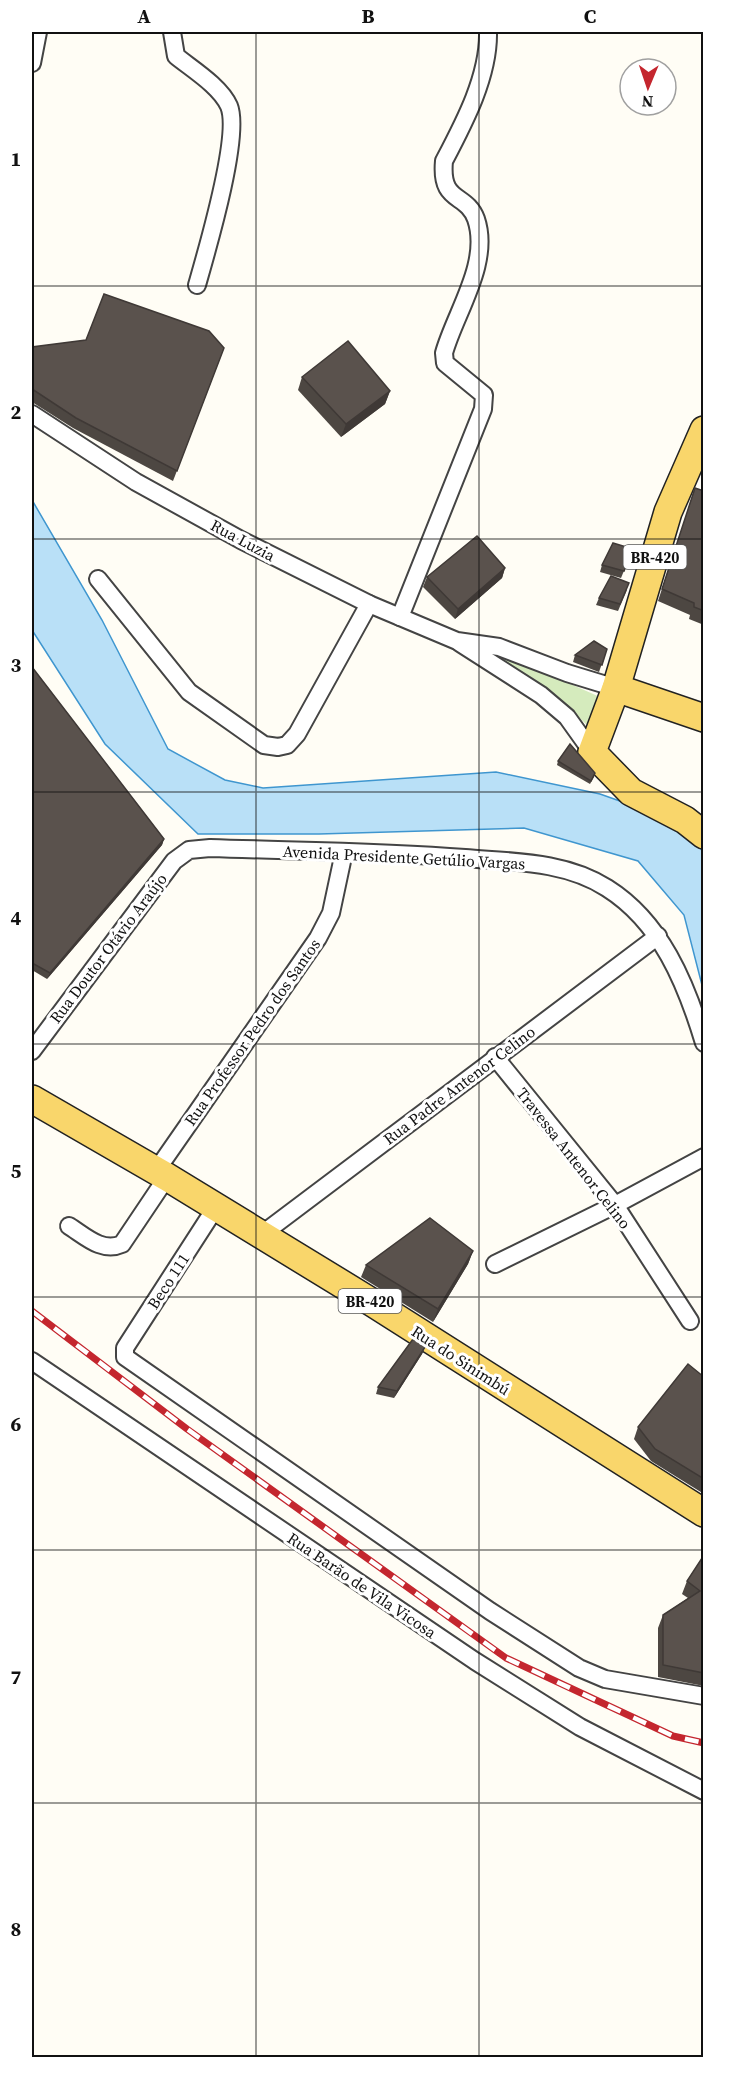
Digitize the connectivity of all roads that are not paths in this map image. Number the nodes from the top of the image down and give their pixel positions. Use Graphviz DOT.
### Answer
graph roads {
  1 [pos="38,32"];
  2 [pos="172,32"];
  3 [pos="488,32"];
  4 [pos="32,63"];
  5 [pos="197,285"];
  6 [pos="35,417"];
  7 [pos="704,430"];
  8 [pos="98,579"];
  9 [pos="369,604"];
  10 [pos="400,617"];
  11 [pos="457,640"];
  12 [pos="616,688"];
  13 [pos="704,718"];
  14 [pos="592,752"];
  15 [pos="704,835"];
  16 [pos="189,850"];
  17 [pos="344,852"];
  18 [pos="658,936"];
  19 [pos="704,1042"];
  20 [pos="32,1051"];
  21 [pos="495,1057"];
  22 [pos="32,1099"];
  23 [pos="704,1157"];
  24 [pos="161,1174"];
  25 [pos="615,1205"];
  26 [pos="216,1208"];
  27 [pos="69,1226"];
  28 [pos="261,1235"];
  29 [pos="495,1264"];
  30 [pos="690,1320"];
  31 [pos="32,1361"];
  32 [pos="704,1513"];
  33 [pos="704,1696"];
  34 [pos="704,1791"];
  1 -- 4 [label="street"];
  2 -- 5 [label="street"];
  3 -- 10 [label="street"];
  6 -- 9 [label="street, Rua Luzia"];
  7 -- 12 [label="main road, BR-420"];
  8 -- 9 [label="street"];
  9 -- 10 [label="street, Rua Luzia"];
  10 -- 11 [label="street, Rua Luzia"];
  11 -- 12 [label="street, Rua Luzia"];
  11 -- 14 [label="street, Rua Luzia"];
  12 -- 13 [label="main road"];
  12 -- 14 [label="main road, BR-420"];
  14 -- 15 [label="main road"];
  16 -- 17 [label="street, Avenida Presidente Getúlio Vargas"];
  16 -- 20 [label="street, Rua Doutor Otávio Araújo"];
  17 -- 18 [label="street, Avenida Presidente Getúlio Vargas"];
  17 -- 24 [label="street, Rua Professor Pedro dos Santos"];
  18 -- 19 [label="street, Avenida Presidente Getúlio Vargas"];
  18 -- 21 [label="street, Rua Padre Antenor Celino"];
  21 -- 25 [label="street, Travessa Antenor Celino"];
  21 -- 28 [label="street, Rua Padre Antenor Celino"];
  22 -- 24 [label="main road, Rua do Sinimbú / BR-420"];
  23 -- 25 [label="street"];
  24 -- 26 [label="main road, Rua do Sinimbú / BR-420"];
  24 -- 27 [label="street, Rua Professor Pedro dos Santos"];
  25 -- 29 [label="street"];
  25 -- 30 [label="street, Travessa Antenor Celino"];
  26 -- 28 [label="main road, Rua do Sinimbú / BR-420"];
  26 -- 33 [label="street, Beco 111"];
  28 -- 32 [label="main road, Rua do Sinimbú / BR-420"];
  31 -- 34 [label="street, Rua Barão de Vila Vicosa"];
}
